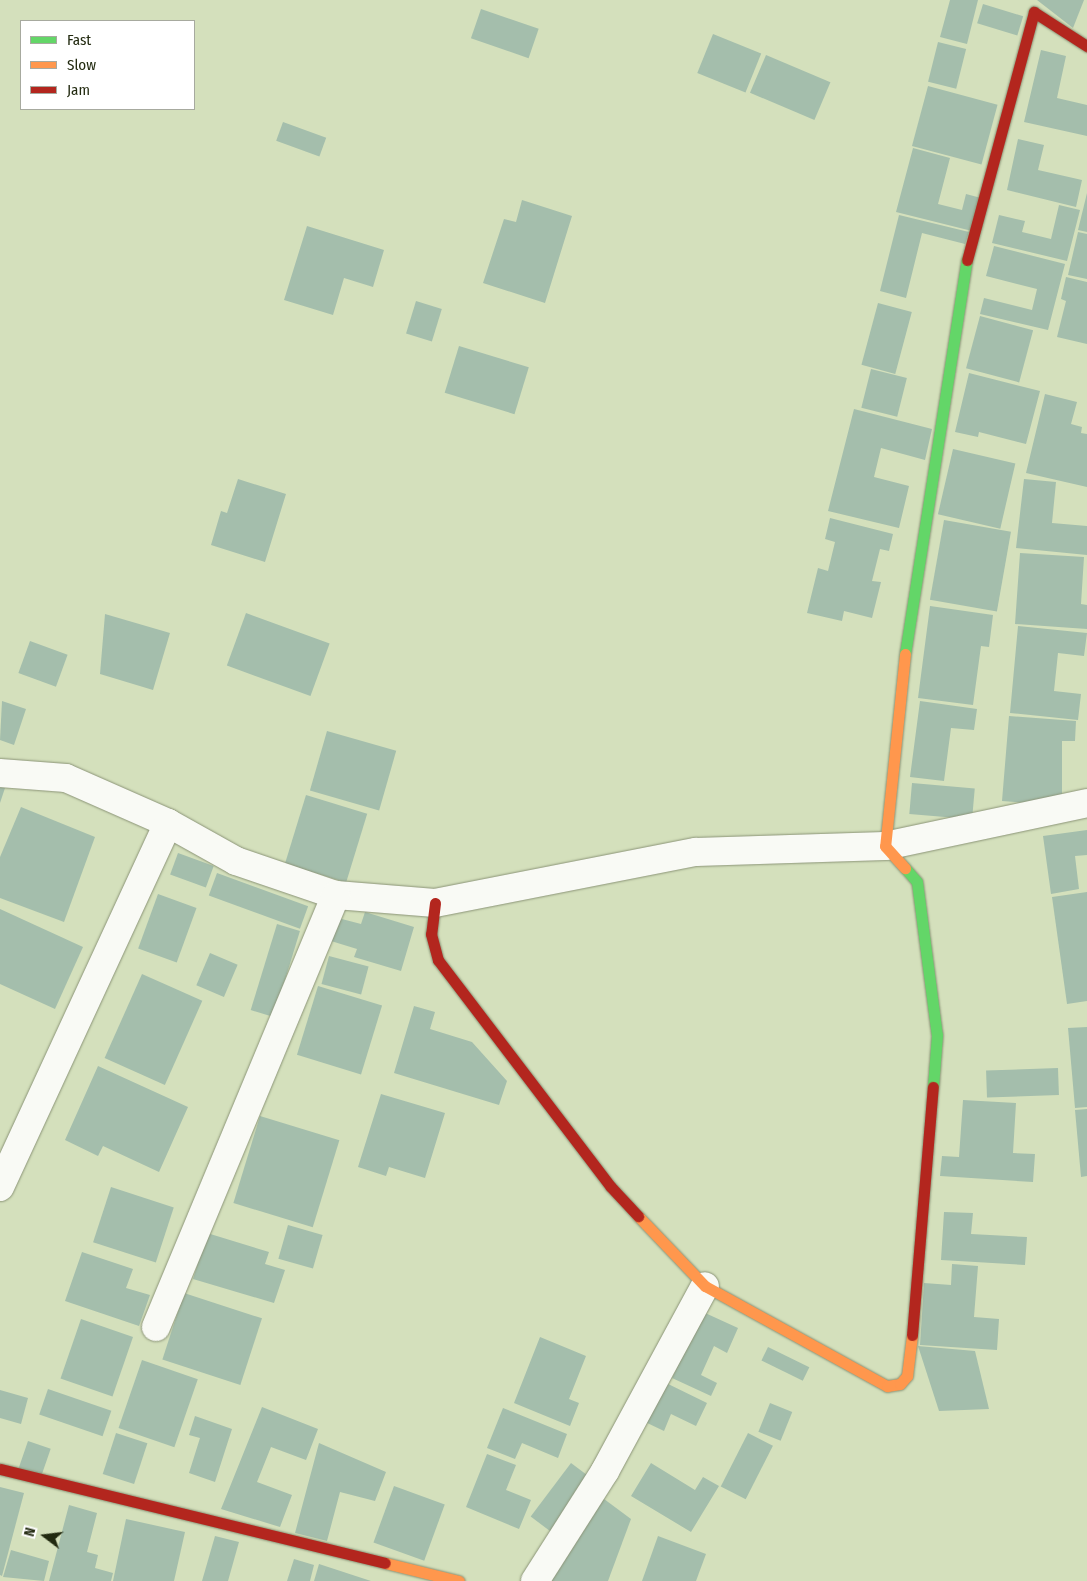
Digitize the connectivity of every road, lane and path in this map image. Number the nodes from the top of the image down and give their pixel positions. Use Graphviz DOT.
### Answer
graph roads {
  1 [pos="1087,46"];
  2 [pos="0,773"];
  3 [pos="1087,803"];
  4 [pos="168,823"];
  5 [pos="885,846"];
  6 [pos="336,895"];
  7 [pos="435,903"];
  8 [pos="0,1187"];
  9 [pos="705,1286"];
  10 [pos="156,1327"];
  11 [pos="0,1469"];
  12 [pos="459,1581"];
  13 [pos="535,1581"];
  1 -- 5 [label="street"];
  2 -- 4 [label="street"];
  3 -- 5 [label="street"];
  4 -- 6 [label="street"];
  4 -- 8 [label="street"];
  5 -- 7 [label="street"];
  5 -- 9 [label="street"];
  6 -- 7 [label="street"];
  6 -- 10 [label="street"];
  7 -- 9 [label="street"];
  9 -- 13 [label="street"];
  11 -- 12 [label="street"];
}
